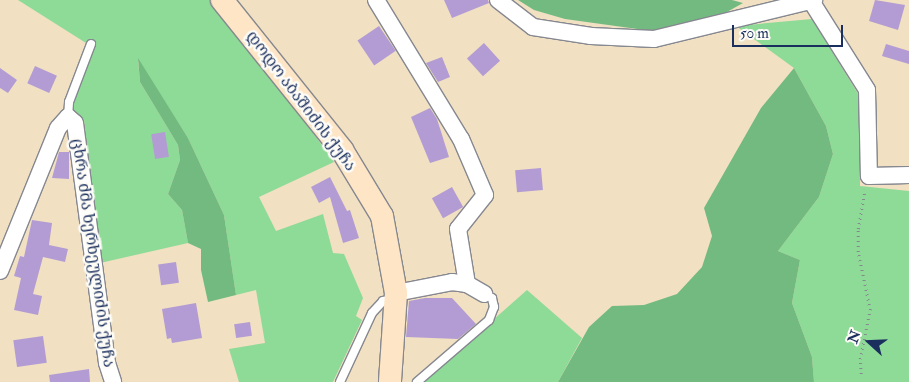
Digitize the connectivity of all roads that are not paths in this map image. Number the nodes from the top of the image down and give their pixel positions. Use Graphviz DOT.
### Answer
graph roads {
  1 [pos="222,0"];
  2 [pos="376,0"];
  3 [pos="498,0"];
  4 [pos="812,1"];
  5 [pos="90,44"];
  6 [pos="68,117"];
  7 [pos="909,175"];
  8 [pos="0,272"];
  9 [pos="467,284"];
  10 [pos="484,294"];
  11 [pos="396,296"];
  12 [pos="112,382"];
  13 [pos="340,382"];
  14 [pos="390,382"];
  15 [pos="417,382"];
  1 -- 11 [label="street, დოდო აბაშიძის ქუჩა"];
  2 -- 9 [label="street"];
  3 -- 4 [label="street"];
  4 -- 7 [label="street"];
  5 -- 6 [label="lane"];
  6 -- 8 [label="street, ცხრა ძმა ხერხეულიძის ქუჩა"];
  6 -- 12 [label="street, ცხრა ძმა ხერხეულიძის ქუჩა"];
  9 -- 10 [label="street"];
  9 -- 11 [label="street"];
  10 -- 15 [label="lane"];
  11 -- 13 [label="lane"];
  11 -- 14 [label="street, დოდო აბაშიძის ქუჩა"];
}
